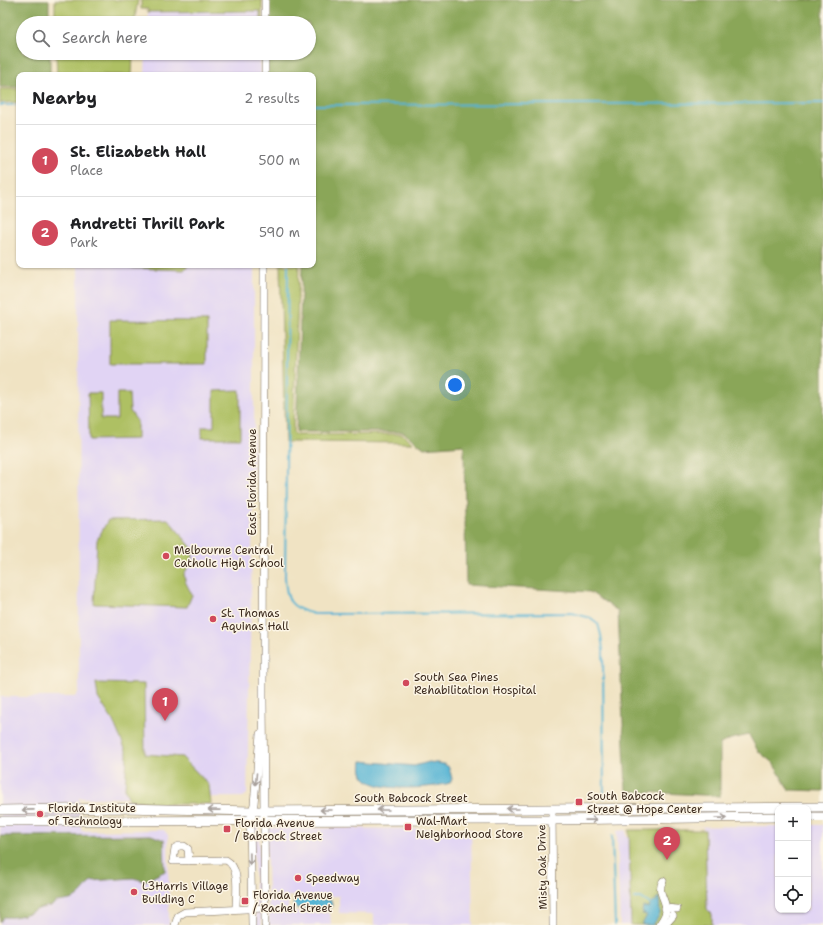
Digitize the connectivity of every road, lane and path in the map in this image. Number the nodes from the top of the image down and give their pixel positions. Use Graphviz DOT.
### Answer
graph roads {
  1 [pos="266,0"];
  2 [pos="265,16"];
  3 [pos="265,60"];
  4 [pos="265,72"];
  5 [pos="264,268"];
  6 [pos="263,698"];
  7 [pos="823,807"];
  8 [pos="552,809"];
  9 [pos="0,810"];
  10 [pos="253,811"];
  11 [pos="263,811"];
  12 [pos="823,816"];
  13 [pos="775,817"];
  14 [pos="811,817"];
  15 [pos="250,820"];
  16 [pos="263,820"];
  17 [pos="552,820"];
  18 [pos="0,821"];
  19 [pos="189,861"];
  20 [pos="663,881"];
  21 [pos="236,908"];
  22 [pos="252,908"];
  23 [pos="265,908"];
  24 [pos="666,908"];
  25 [pos="677,909"];
  26 [pos="672,915"];
  27 [pos="175,925"];
  28 [pos="252,925"];
  29 [pos="265,925"];
  30 [pos="553,925"];
  31 [pos="659,925"];
  32 [pos="665,925"];
  1 -- 2 [label="street"];
  3 -- 4 [label="street"];
  5 -- 6 [label="street, East Florida Avenue"];
  6 -- 10 [label="street, East Florida Avenue, one-way"];
  6 -- 11 [label="street, East Florida Avenue"];
  7 -- 8 [label="main road, South Babcock Street"];
  8 -- 11 [label="main road, South Babcock Street, one-way"];
  8 -- 17 [label="street, Misty Oak Drive"];
  10 -- 9 [label="main road, South Babcock Street, one-way"];
  10 -- 11 [label="main road, South Babcock Street"];
  10 -- 15 [label="street, East Florida Avenue"];
  11 -- 16 [label="street, East Florida Avenue"];
  12 -- 14 [label="main road"];
  17 -- 13 [label="main road, South Babcock Street, one-way"];
  15 -- 16 [label="main road, South Babcock Street"];
  15 -- 18 [label="main road, South Babcock Street"];
  15 -- 22 [label="street, East Florida Avenue, one-way"];
  16 -- 17 [label="main road, South Babcock Street"];
  16 -- 23 [label="street, East Florida Avenue"];
  17 -- 30 [label="street, Misty Oak Drive"];
  19 -- 21 [label="street"];
  20 -- 24 [label="street"];
  21 -- 22 [label="street"];
  21 -- 27 [label="street"];
  22 -- 23 [label="street"];
  22 -- 28 [label="street, East Florida Avenue"];
  23 -- 29 [label="street, East Florida Avenue"];
  24 -- 25 [label="street"];
  24 -- 31 [label="street"];
  26 -- 32 [label="street"];
}
